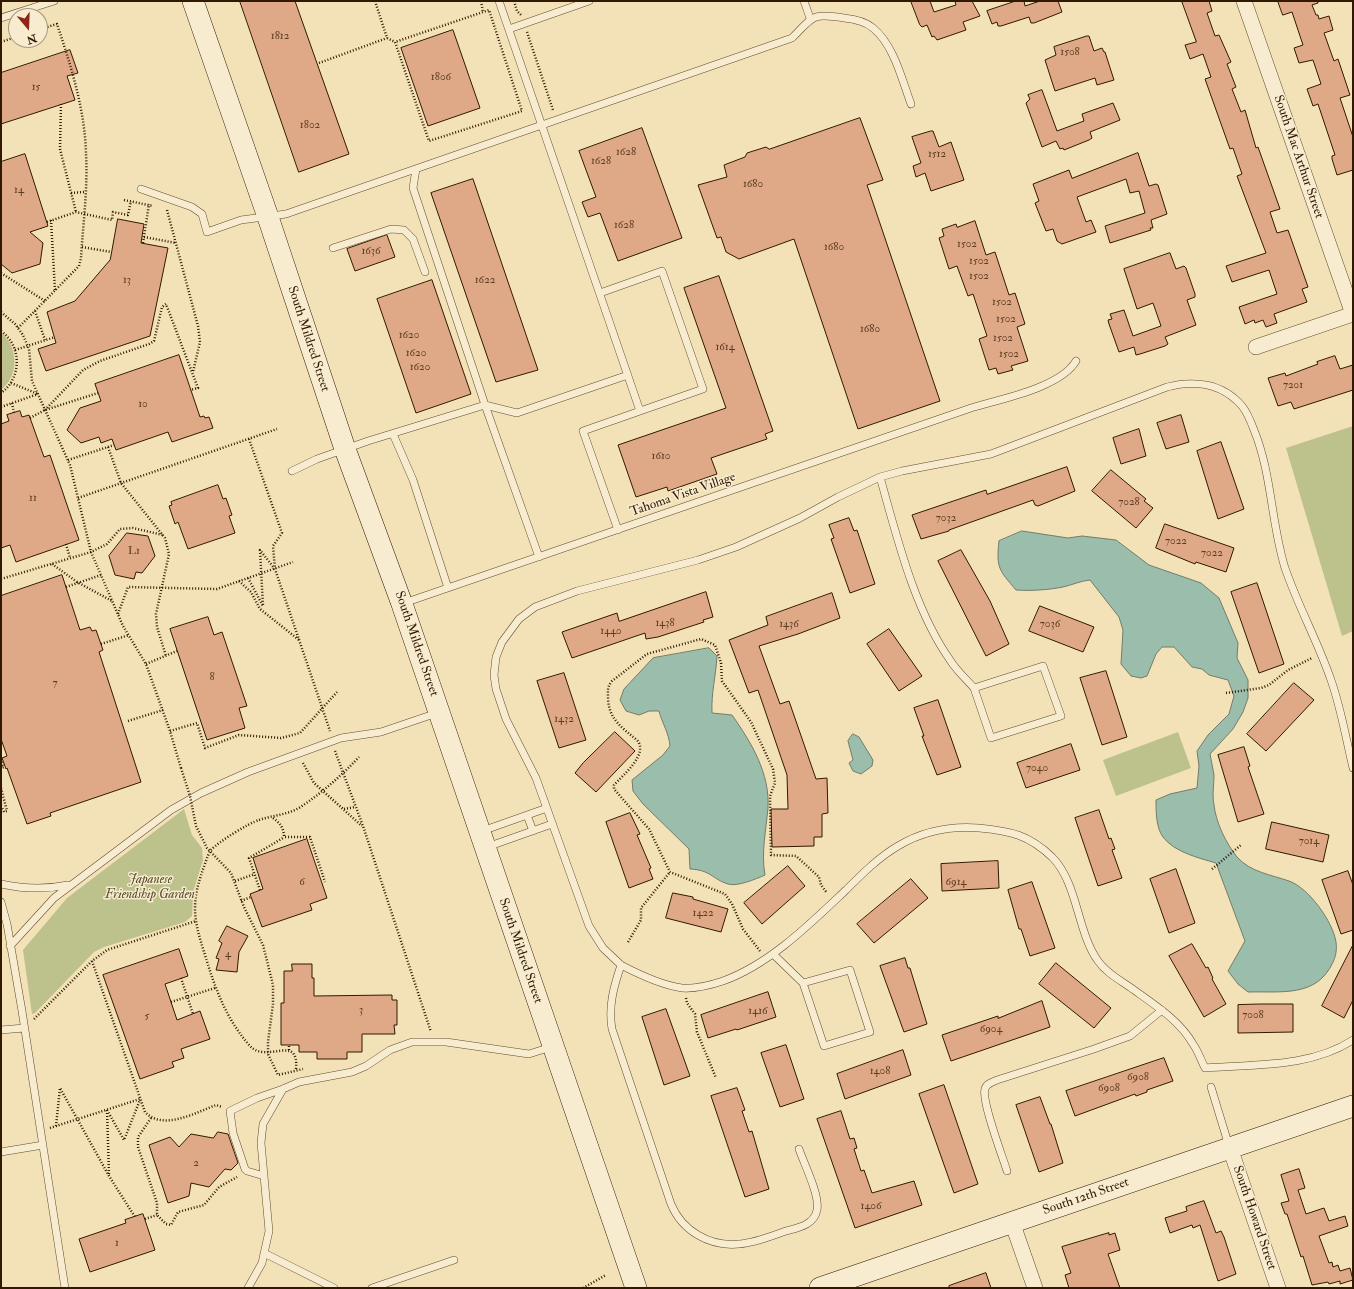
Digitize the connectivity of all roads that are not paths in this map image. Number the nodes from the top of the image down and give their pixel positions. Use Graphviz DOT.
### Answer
graph roads {
  1 [pos="193,1"];
  2 [pos="499,1"];
  3 [pos="589,1"];
  4 [pos="804,1"];
  5 [pos="1244,1"];
  6 [pos="52,2"];
  7 [pos="1,18"];
  8 [pos="810,18"];
  9 [pos="508,29"];
  10 [pos="911,104"];
  11 [pos="542,125"];
  12 [pos="416,169"];
  13 [pos="141,189"];
  14 [pos="268,217"];
  15 [pos="333,248"];
  16 [pos="425,272"];
  17 [pos="600,294"];
  18 [pos="1353,314"];
  19 [pos="1256,347"];
  20 [pos="1076,361"];
  21 [pos="628,375"];
  22 [pos="485,405"];
  23 [pos="640,411"];
  24 [pos="393,434"];
  25 [pos="345,449"];
  26 [pos="292,471"];
  27 [pos="880,477"];
  28 [pos="618,530"];
  29 [pos="539,557"];
  30 [pos="448,588"];
  31 [pos="402,604"];
  32 [pos="974,688"];
  33 [pos="439,712"];
  34 [pos="1353,768"];
  35 [pos="547,808"];
  36 [pos="527,815"];
  37 [pos="552,824"];
  38 [pos="532,831"];
  39 [pos="482,840"];
  40 [pos="1,884"];
  41 [pos="70,885"];
  42 [pos="1,902"];
  43 [pos="10,946"];
  44 [pos="769,956"];
  45 [pos="621,965"];
  46 [pos="803,983"];
  47 [pos="1162,1010"];
  48 [pos="24,1028"];
  49 [pos="1,1030"];
  50 [pos="1353,1040"];
  51 [pos="553,1047"];
  52 [pos="1210,1087"];
  53 [pos="283,1089"];
  54 [pos="1353,1106"];
  55 [pos="43,1145"];
  56 [pos="1230,1148"];
  57 [pos="799,1149"];
  58 [pos="1,1152"];
  59 [pos="1007,1171"];
  60 [pos="264,1176"];
  61 [pos="1012,1222"];
  62 [pos="264,1253"];
  63 [pos="454,1260"];
  64 [pos="65,1288"];
  65 [pos="248,1288"];
  66 [pos="334,1288"];
  67 [pos="372,1288"];
  68 [pos="636,1288"];
  69 [pos="820,1288"];
  70 [pos="1035,1288"];
  71 [pos="1278,1288"];
  1 -- 14 [label="main road, South Mildred Street"];
  2 -- 9 [label="lane"];
  3 -- 9 [label="lane"];
  4 -- 8 [label="lane"];
  5 -- 18 [label="street, South Mac Arthur Street"];
  6 -- 7 [label="lane"];
  8 -- 10 [label="lane"];
  8 -- 11 [label="lane"];
  9 -- 11 [label="lane"];
  11 -- 12 [label="lane"];
  11 -- 17 [label="lane"];
  12 -- 14 [label="lane"];
  12 -- 22 [label="lane"];
  13 -- 14 [label="lane"];
  14 -- 25 [label="main road, South Mildred Street"];
  15 -- 16 [label="lane"];
  17 -- 21 [label="lane"];
  17 -- 23 [label="lane"];
  18 -- 19 [label="street"];
  20 -- 28 [label="lane, Tahoma Vista Village"];
  21 -- 22 [label="lane"];
  21 -- 23 [label="lane"];
  22 -- 24 [label="lane"];
  22 -- 29 [label="lane"];
  23 -- 28 [label="lane"];
  24 -- 25 [label="lane"];
  24 -- 30 [label="lane"];
  25 -- 26 [label="lane"];
  25 -- 31 [label="main road, South Mildred Street"];
  27 -- 32 [label="lane"];
  27 -- 34 [label="lane"];
  27 -- 35 [label="lane"];
  28 -- 29 [label="lane, Tahoma Vista Village"];
  29 -- 30 [label="lane, Tahoma Vista Village"];
  30 -- 31 [label="lane, Tahoma Vista Village"];
  31 -- 33 [label="main road, South Mildred Street"];
  32 -- 32 [label="lane"];
  33 -- 39 [label="main road, South Mildred Street"];
  33 -- 41 [label="lane"];
  35 -- 36 [label="lane"];
  35 -- 37 [label="lane"];
  36 -- 38 [label="lane"];
  36 -- 39 [label="lane"];
  37 -- 38 [label="lane"];
  37 -- 45 [label="lane"];
  38 -- 39 [label="lane"];
  39 -- 51 [label="main road, South Mildred Street"];
  40 -- 41 [label="lane"];
  41 -- 43 [label="lane"];
  42 -- 43 [label="lane"];
  43 -- 48 [label="lane"];
  44 -- 45 [label="lane"];
  44 -- 46 [label="lane"];
  44 -- 47 [label="lane"];
  45 -- 57 [label="lane"];
  46 -- 46 [label="lane"];
  47 -- 50 [label="lane"];
  47 -- 59 [label="lane"];
  48 -- 49 [label="lane"];
  48 -- 55 [label="lane"];
  51 -- 53 [label="lane"];
  51 -- 68 [label="main road, South Mildred Street"];
  52 -- 56 [label="lane"];
  53 -- 60 [label="lane"];
  53 -- 60 [label="lane"];
  54 -- 56 [label="main road, South 12th Street"];
  55 -- 58 [label="lane"];
  55 -- 64 [label="lane"];
  56 -- 61 [label="main road, South 12th Street"];
  56 -- 71 [label="street, South Howard Street"];
  60 -- 62 [label="lane"];
  61 -- 69 [label="main road, South 12th Street"];
  61 -- 70 [label="street"];
  62 -- 65 [label="lane"];
  62 -- 66 [label="lane"];
  63 -- 67 [label="lane"];
}
